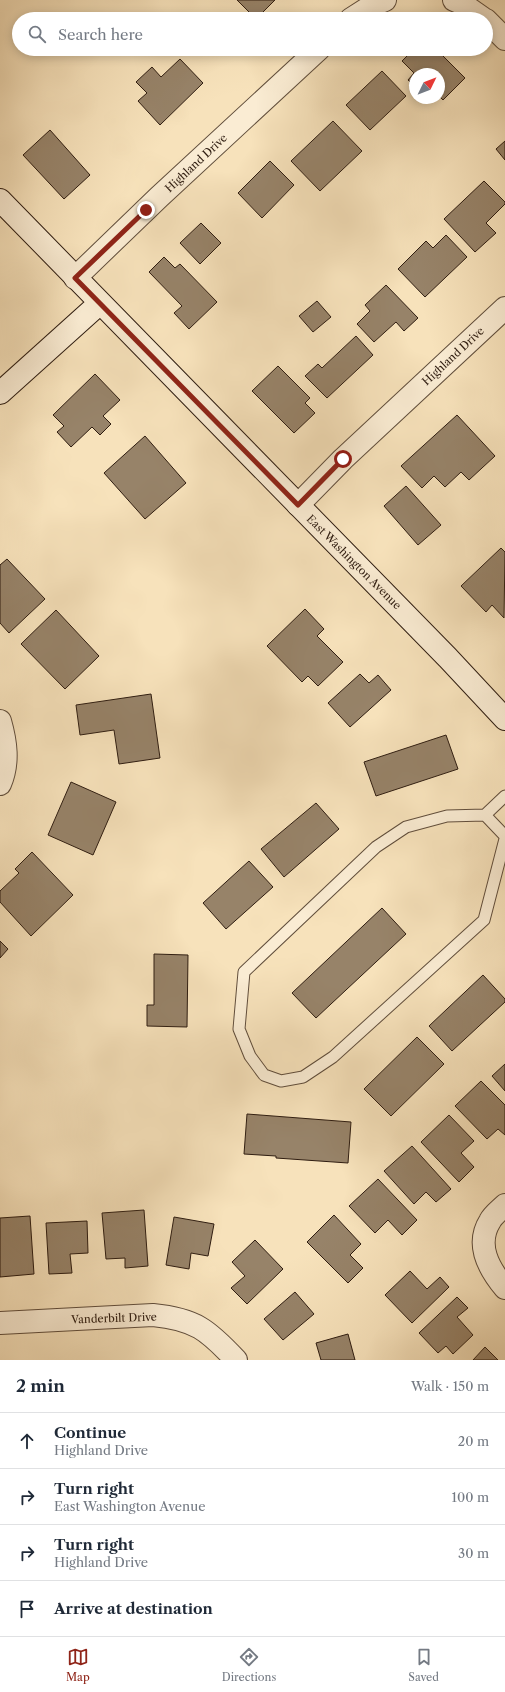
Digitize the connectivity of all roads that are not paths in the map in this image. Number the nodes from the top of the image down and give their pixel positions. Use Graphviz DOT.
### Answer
graph roads {
  1 [pos="385,0"];
  2 [pos="454,0"];
  3 [pos="362,12"];
  4 [pos="474,12"];
  5 [pos="493,28"];
  6 [pos="505,39"];
  7 [pos="311,56"];
  8 [pos="0,200"];
  9 [pos="75,278"];
  10 [pos="100,303"];
  11 [pos="505,308"];
  12 [pos="0,393"];
  13 [pos="298,505"];
  14 [pos="505,719"];
  15 [pos="0,721"];
  16 [pos="0,784"];
  17 [pos="505,796"];
  18 [pos="485,815"];
  19 [pos="505,836"];
  20 [pos="505,839"];
  21 [pos="505,1205"];
  22 [pos="505,1288"];
  23 [pos="0,1323"];
  24 [pos="236,1360"];
  1 -- 3 [label="street"];
  2 -- 4 [label="street"];
  5 -- 6 [label="street"];
  7 -- 9 [label="street, Highland Drive"];
  8 -- 9 [label="street, East Washington Avenue"];
  9 -- 10 [label="street, East Washington Avenue"];
  10 -- 12 [label="street"];
  10 -- 13 [label="street, East Washington Avenue"];
  11 -- 13 [label="street, Highland Drive"];
  13 -- 14 [label="street, East Washington Avenue"];
  15 -- 16 [label="street"];
  17 -- 18 [label="lane"];
  18 -- 19 [label="lane"];
  18 -- 20 [label="lane"];
  21 -- 22 [label="street"];
  23 -- 24 [label="street, Vanderbilt Drive"];
}
